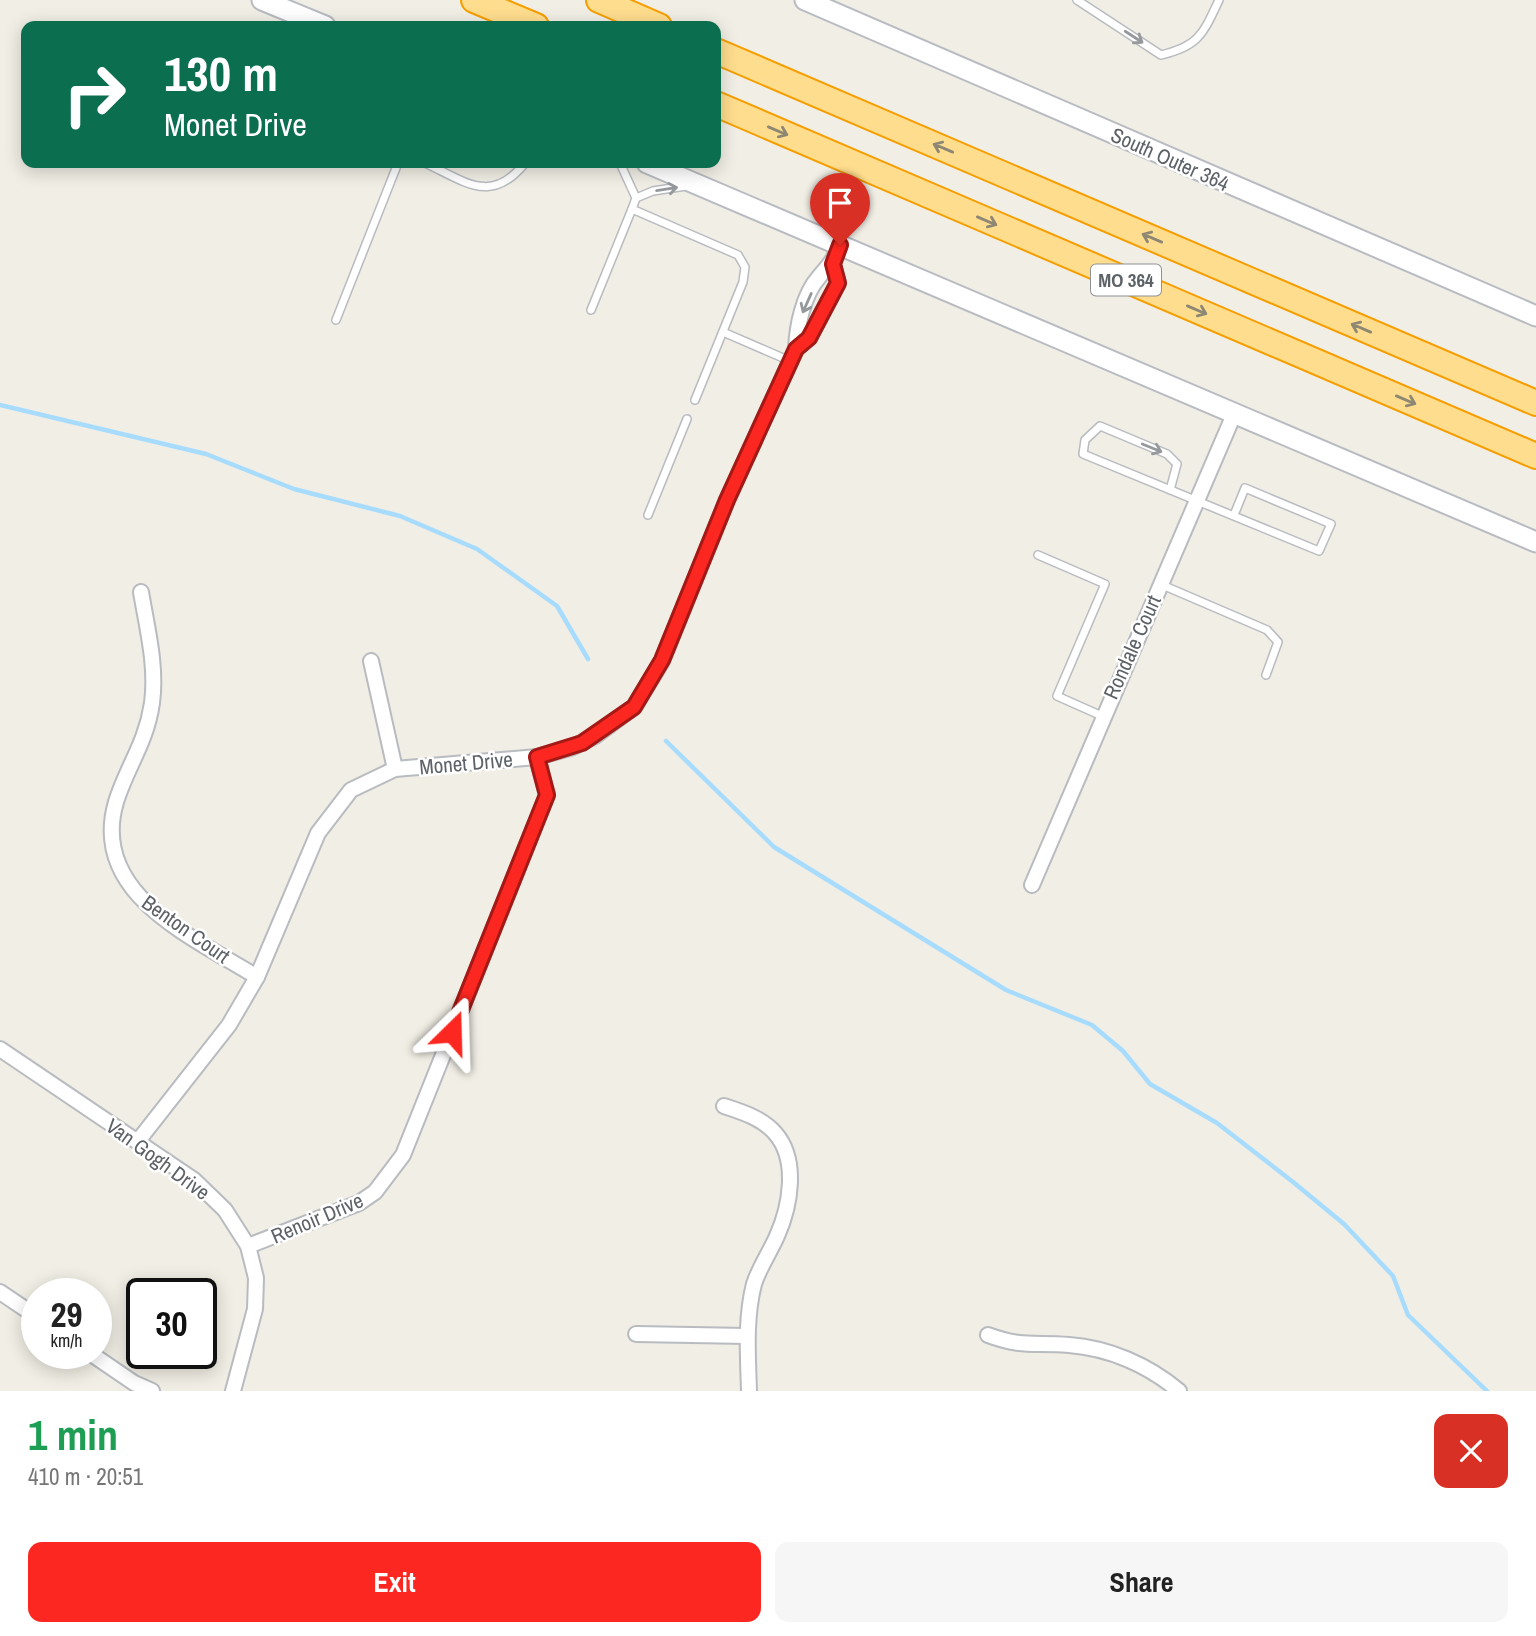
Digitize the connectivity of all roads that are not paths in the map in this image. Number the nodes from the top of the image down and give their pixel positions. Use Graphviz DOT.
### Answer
graph roads {
  1 [pos="262,0"];
  2 [pos="474,0"];
  3 [pos="599,0"];
  4 [pos="805,0"];
  5 [pos="1077,0"];
  6 [pos="1219,0"];
  7 [pos="313,21"];
  8 [pos="524,21"];
  9 [pos="647,21"];
  10 [pos="721,53"];
  11 [pos="721,106"];
  12 [pos="396,168"];
  13 [pos="436,168"];
  14 [pos="521,168"];
  15 [pos="623,168"];
  16 [pos="660,168"];
  17 [pos="699,185"];
  18 [pos="636,198"];
  19 [pos="632,209"];
  20 [pos="836,255"];
  21 [pos="591,310"];
  22 [pos="1536,316"];
  23 [pos="335,320"];
  24 [pos="723,332"];
  25 [pos="793,355"];
  26 [pos="695,400"];
  27 [pos="1536,403"];
  28 [pos="1235,412"];
  29 [pos="687,419"];
  30 [pos="1536,456"];
  31 [pos="1170,490"];
  32 [pos="1196,500"];
  33 [pos="648,515"];
  34 [pos="1234,515"];
  35 [pos="1536,542"];
  36 [pos="1038,555"];
  37 [pos="1160,584"];
  38 [pos="141,592"];
  39 [pos="371,661"];
  40 [pos="1266,675"];
  41 [pos="1102,716"];
  42 [pos="537,757"];
  43 [pos="395,769"];
  44 [pos="1032,885"];
  45 [pos="257,976"];
  46 [pos="0,1049"];
  47 [pos="724,1106"];
  48 [pos="138,1141"];
  49 [pos="248,1246"];
  50 [pos="0,1292"];
  51 [pos="21,1306"];
  52 [pos="636,1334"];
  53 [pos="988,1335"];
  54 [pos="747,1336"];
  55 [pos="112,1368"];
  56 [pos="152,1391"];
  57 [pos="233,1391"];
  58 [pos="749,1391"];
  59 [pos="1179,1391"];
  1 -- 7 [label="main road"];
  2 -- 8 [label="highway"];
  3 -- 9 [label="highway"];
  4 -- 22 [label="main road, South Outer 364"];
  5 -- 6 [label="lane, one-way"];
  27 -- 10 [label="highway, MO 364, one-way"];
  11 -- 30 [label="highway, MO 364, one-way"];
  12 -- 23 [label="lane"];
  13 -- 14 [label="lane"];
  15 -- 18 [label="lane"];
  16 -- 17 [label="main road"];
  18 -- 17 [label="lane, one-way"];
  17 -- 20 [label="main road"];
  18 -- 19 [label="lane"];
  19 -- 21 [label="lane"];
  19 -- 24 [label="lane"];
  20 -- 25 [label="street, Monet Drive"];
  20 -- 28 [label="main road"];
  24 -- 25 [label="lane"];
  24 -- 26 [label="lane"];
  25 -- 42 [label="street, Monet Drive"];
  28 -- 32 [label="street, Rondale Court"];
  28 -- 35 [label="main road"];
  29 -- 33 [label="lane"];
  31 -- 31 [label="lane, one-way"];
  31 -- 32 [label="lane"];
  32 -- 34 [label="lane"];
  32 -- 37 [label="street, Rondale Court"];
  34 -- 34 [label="lane"];
  36 -- 41 [label="lane"];
  37 -- 40 [label="lane"];
  37 -- 41 [label="street, Rondale Court"];
  38 -- 45 [label="street, Benton Court"];
  39 -- 43 [label="street"];
  41 -- 44 [label="street, Rondale Court"];
  42 -- 43 [label="street, Monet Drive"];
  42 -- 49 [label="street, Renoir Drive"];
  43 -- 45 [label="street, Monet Drive"];
  45 -- 48 [label="street, Monet Drive"];
  46 -- 48 [label="street, Van Gogh Drive"];
  47 -- 54 [label="street"];
  48 -- 49 [label="street, Van Gogh Drive"];
  49 -- 57 [label="street, Van Gogh Drive"];
  50 -- 51 [label="street"];
  52 -- 54 [label="street"];
  53 -- 59 [label="street"];
  54 -- 58 [label="street"];
  55 -- 56 [label="street"];
}
